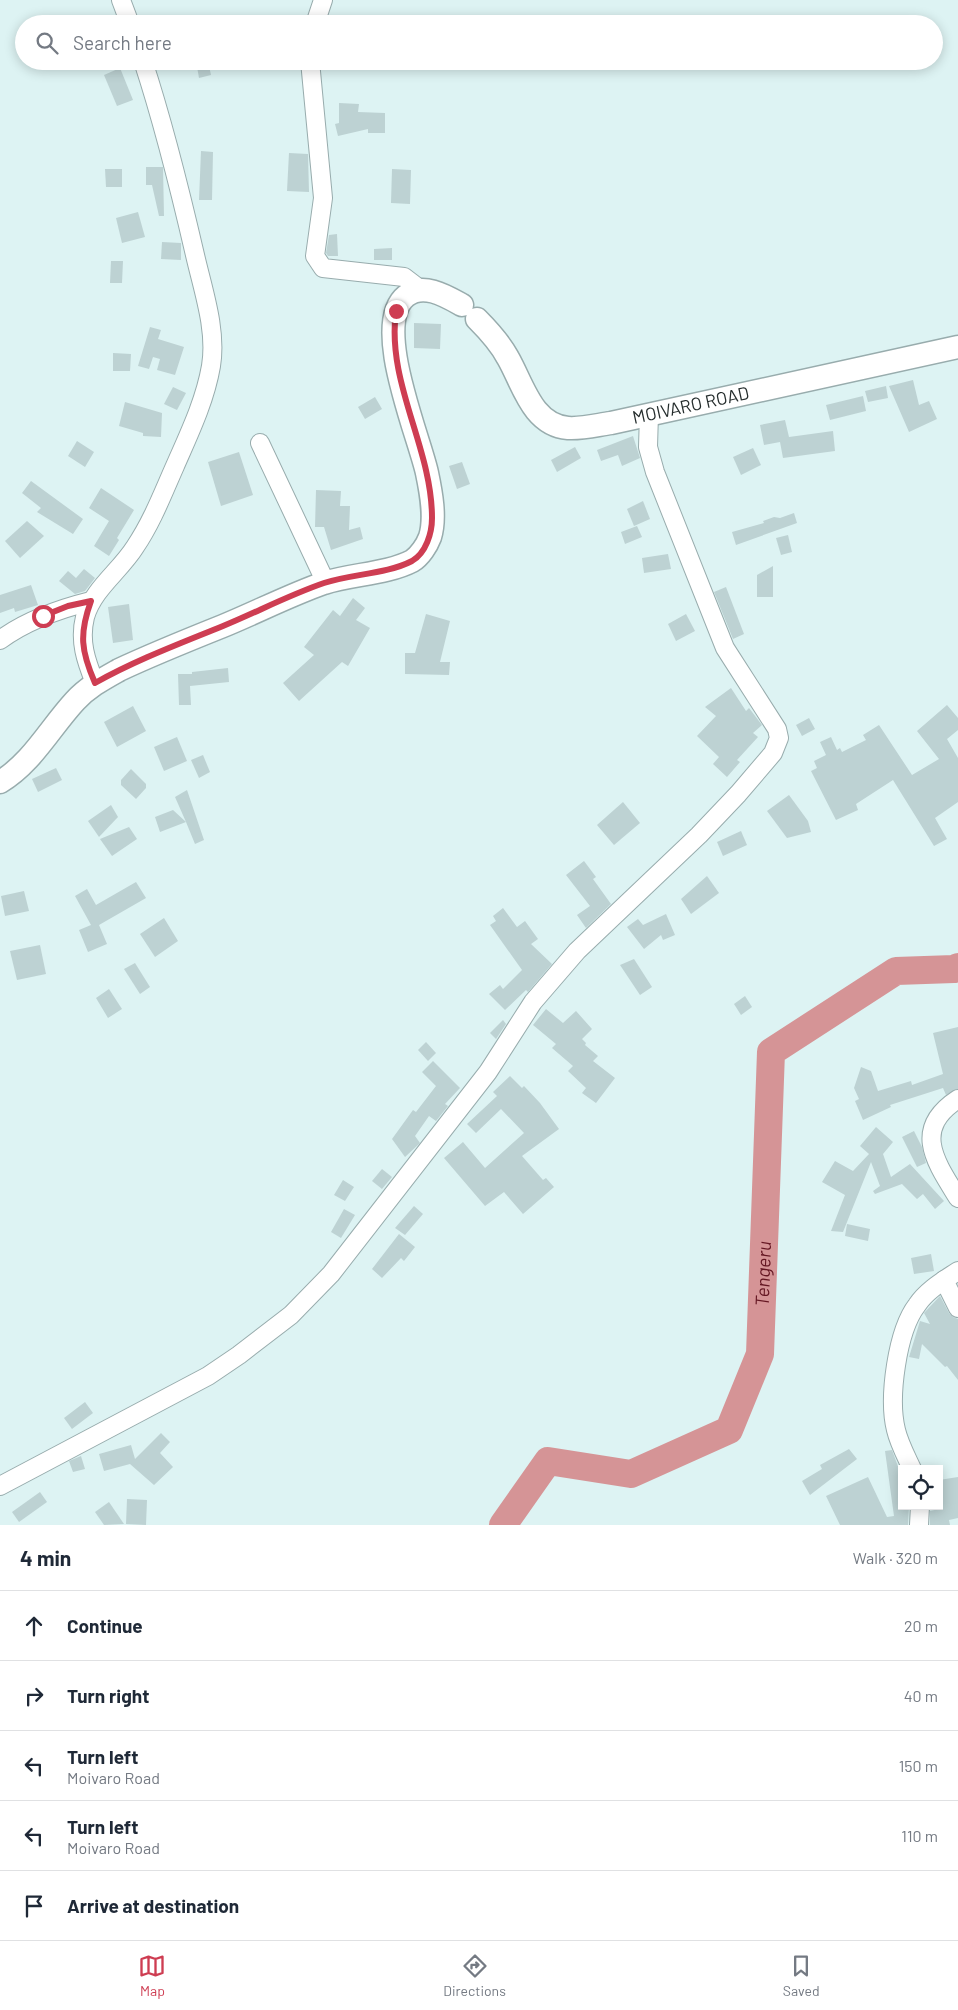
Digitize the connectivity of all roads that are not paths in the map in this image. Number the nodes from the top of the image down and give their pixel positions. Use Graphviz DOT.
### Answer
graph roads {
  1 [pos="121,0"];
  2 [pos="323,0"];
  3 [pos="127,15"];
  4 [pos="318,15"];
  5 [pos="146,70"];
  6 [pos="311,70"];
  7 [pos="421,290"];
  8 [pos="958,347"];
  9 [pos="649,414"];
  10 [pos="260,443"];
  11 [pos="326,582"];
  12 [pos="91,601"];
  13 [pos="0,640"];
  14 [pos="95,683"];
  15 [pos="0,782"];
  16 [pos="958,1098"];
  17 [pos="958,1198"];
  18 [pos="951,1276"];
  19 [pos="958,1308"];
  20 [pos="910,1465"];
  21 [pos="0,1486"];
  22 [pos="920,1510"];
  23 [pos="919,1525"];
  1 -- 3 [label="street"];
  2 -- 4 [label="street"];
  5 -- 12 [label="street"];
  6 -- 7 [label="street"];
  7 -- 9 [label="street, MOIVARO ROAD"];
  7 -- 11 [label="street"];
  8 -- 9 [label="street, MOIVARO ROAD"];
  9 -- 21 [label="street"];
  10 -- 11 [label="street"];
  11 -- 14 [label="street"];
  12 -- 13 [label="street"];
  12 -- 14 [label="street"];
  14 -- 15 [label="street"];
  16 -- 17 [label="street"];
  18 -- 19 [label="street"];
  18 -- 20 [label="street"];
  22 -- 23 [label="street"];
}
